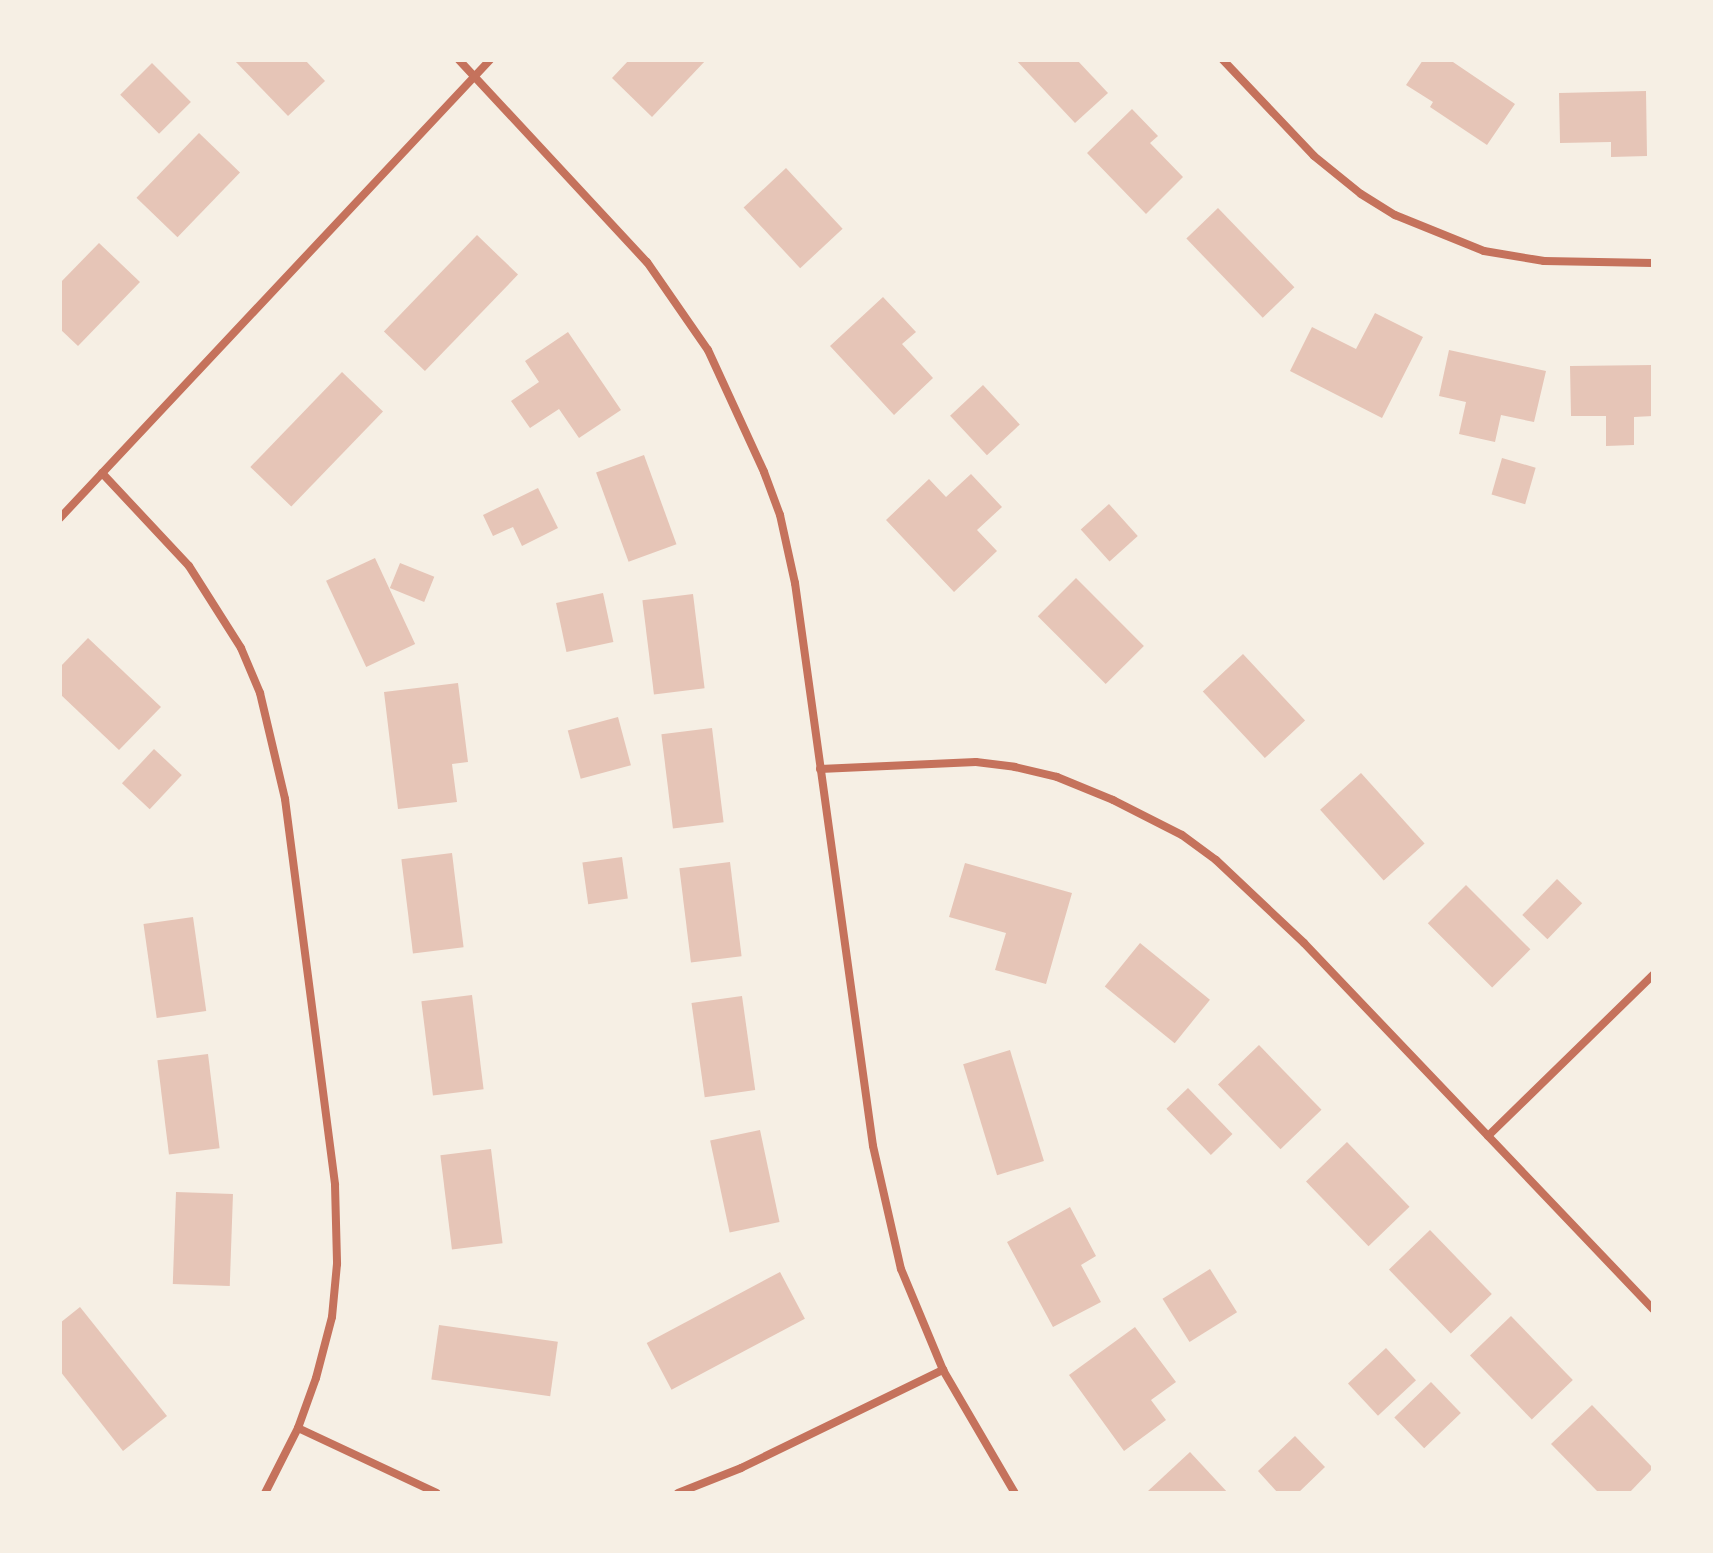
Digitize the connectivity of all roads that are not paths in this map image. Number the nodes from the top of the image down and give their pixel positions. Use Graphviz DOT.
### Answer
graph roads {
  1 [pos="459,60"];
  2 [pos="490,60"];
  3 [pos="1223,60"];
  4 [pos="474,76"];
  5 [pos="1653,263"];
  6 [pos="102,473"];
  7 [pos="60,518"];
  8 [pos="820,769"];
  9 [pos="1653,975"];
  10 [pos="1488,1136"];
  11 [pos="1653,1309"];
  12 [pos="943,1370"];
  13 [pos="298,1428"];
  14 [pos="265,1493"];
  15 [pos="437,1493"];
  16 [pos="678,1493"];
  17 [pos="1015,1493"];
  1 -- 4 [label="street"];
  2 -- 4 [label="street"];
  3 -- 5 [label="street"];
  4 -- 6 [label="street"];
  4 -- 8 [label="street"];
  6 -- 7 [label="street"];
  6 -- 13 [label="street"];
  8 -- 10 [label="street"];
  8 -- 12 [label="street"];
  9 -- 10 [label="street"];
  10 -- 11 [label="street"];
  12 -- 16 [label="street"];
  12 -- 17 [label="street"];
  13 -- 14 [label="street"];
  13 -- 15 [label="street"];
}
